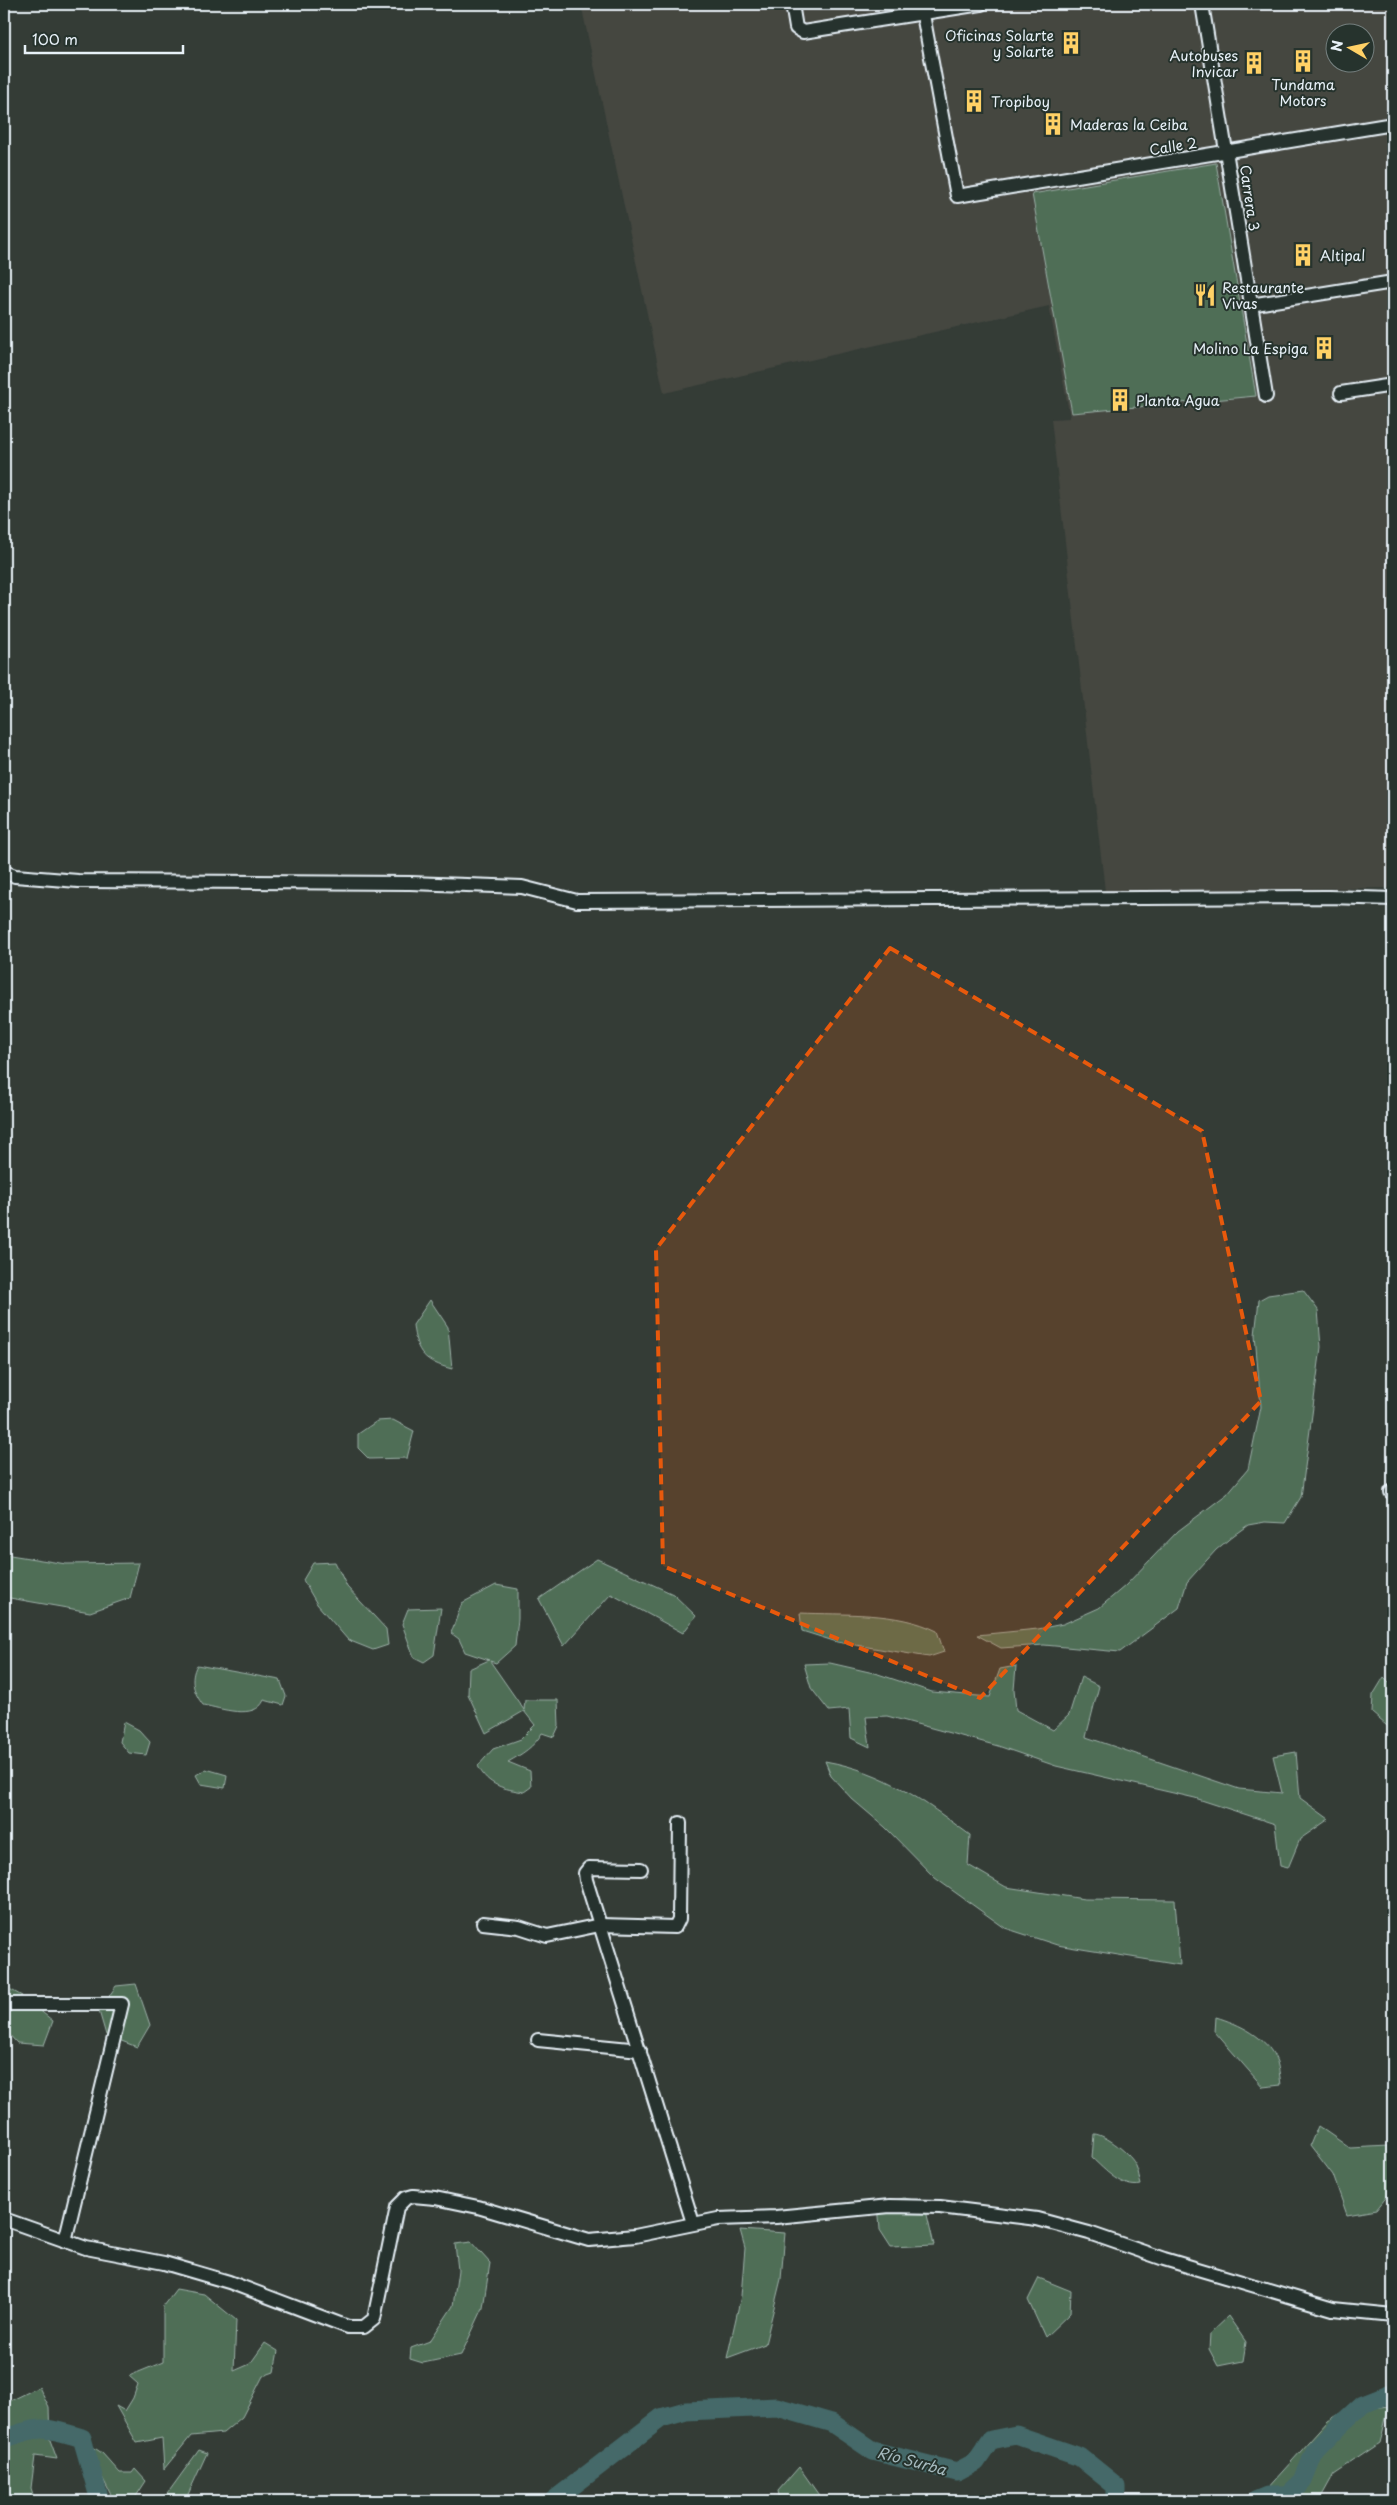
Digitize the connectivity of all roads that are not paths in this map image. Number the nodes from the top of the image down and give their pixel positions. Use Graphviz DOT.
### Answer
graph roads {
  1 [pos="792,4"];
  2 [pos="981,4"];
  3 [pos="1202,4"];
  4 [pos="922,9"];
  5 [pos="1393,124"];
  6 [pos="1228,152"];
  7 [pos="1393,282"];
  8 [pos="1250,305"];
  9 [pos="1393,385"];
  10 [pos="1341,393"];
  11 [pos="1266,396"];
  12 [pos="4,872"];
  13 [pos="1393,899"];
  14 [pos="680,1824"];
  15 [pos="640,1869"];
  16 [pos="483,1924"];
  17 [pos="600,1925"];
  18 [pos="4,2004"];
  19 [pos="538,2040"];
  20 [pos="640,2050"];
  21 [pos="4,2219"];
  22 [pos="692,2223"];
  23 [pos="65,2241"];
  24 [pos="1393,2315"];
  1 -- 4 [label="street"];
  2 -- 4 [label="street"];
  3 -- 6 [label="street, Carrera 3"];
  4 -- 6 [label="street, Calle 2"];
  5 -- 6 [label="street, Calle 2"];
  6 -- 8 [label="street, Carrera 3"];
  7 -- 8 [label="street"];
  8 -- 11 [label="street, Carrera 3"];
  9 -- 10 [label="street"];
  12 -- 13 [label="street"];
  14 -- 17 [label="street"];
  15 -- 17 [label="street"];
  16 -- 17 [label="street"];
  17 -- 20 [label="street"];
  18 -- 23 [label="street"];
  19 -- 20 [label="street"];
  20 -- 22 [label="street"];
  21 -- 23 [label="street"];
  22 -- 23 [label="street"];
  22 -- 24 [label="street"];
}
